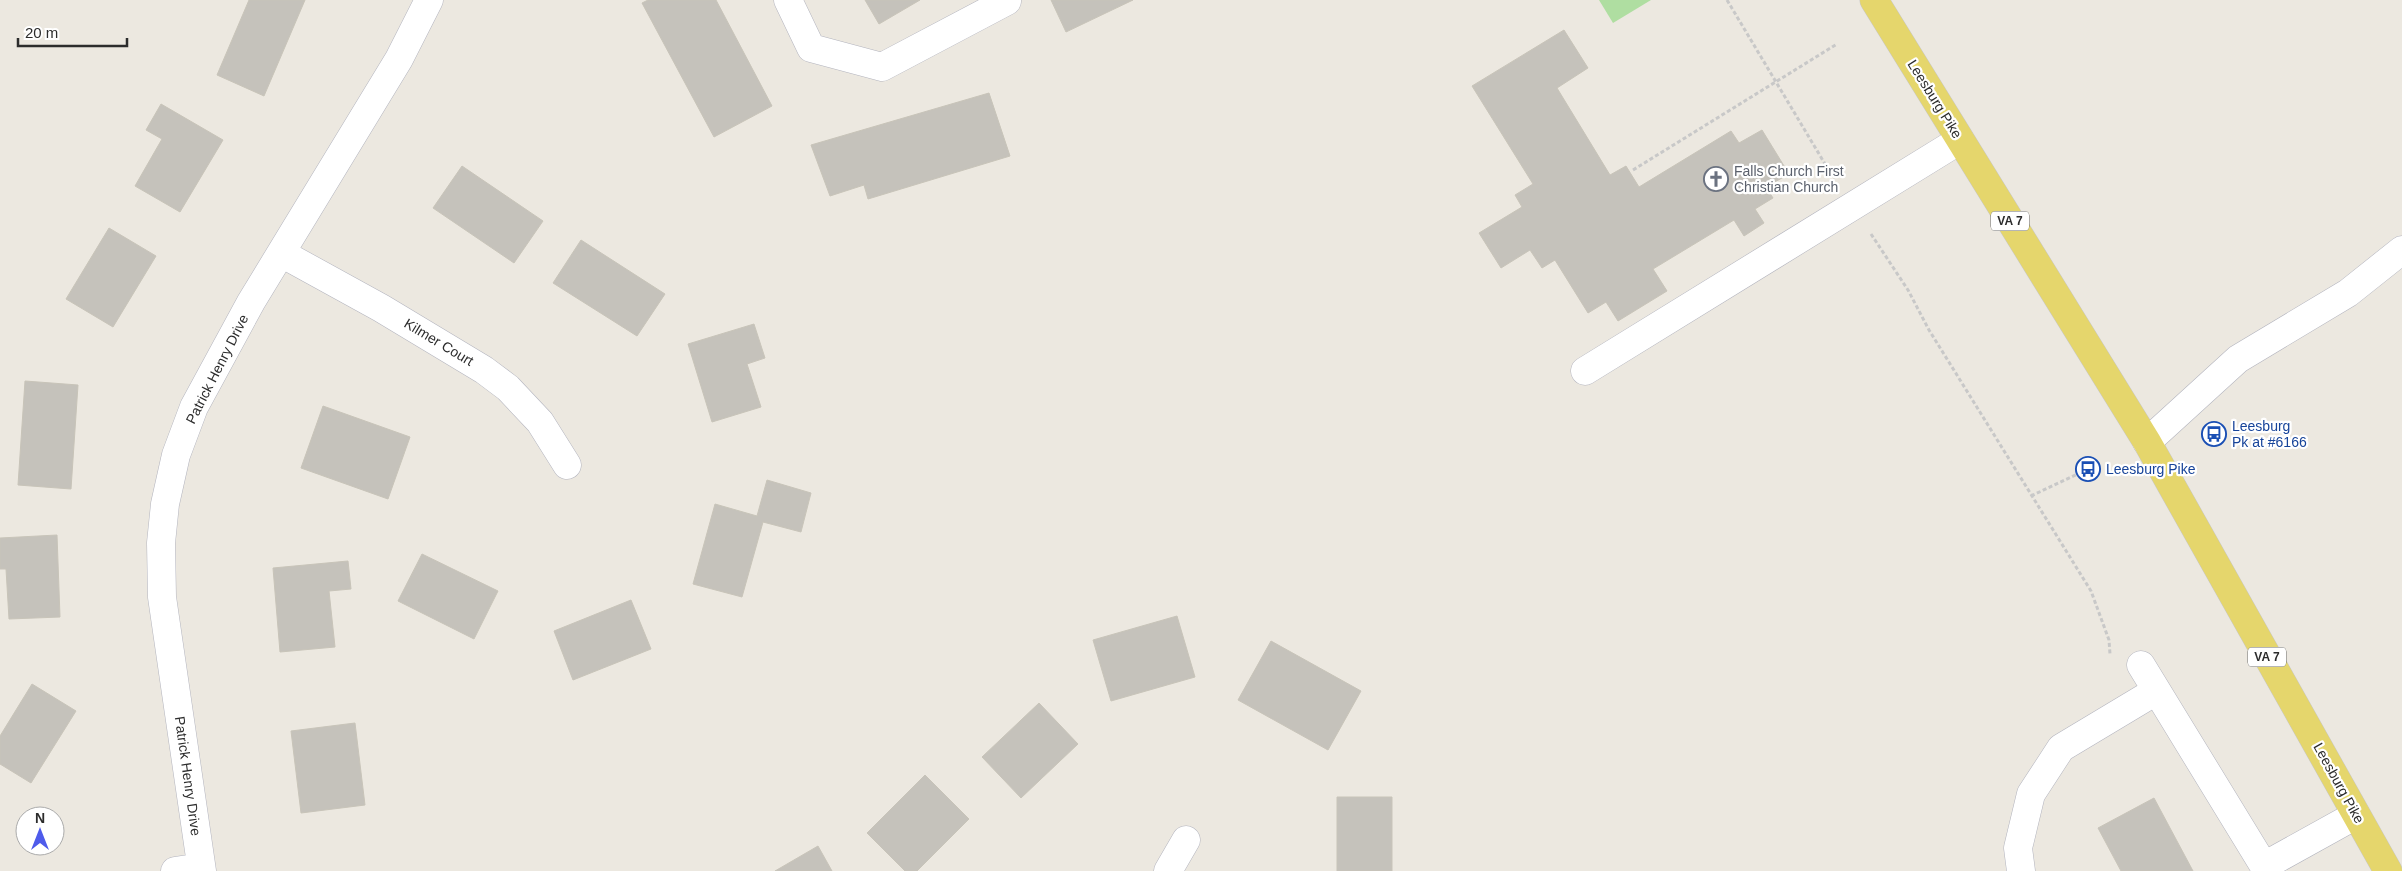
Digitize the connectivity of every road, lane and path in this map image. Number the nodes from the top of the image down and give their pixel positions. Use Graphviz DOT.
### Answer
graph roads {
  1 [pos="430,0"];
  2 [pos="788,0"];
  3 [pos="1727,0"];
  4 [pos="1874,0"];
  5 [pos="1007,2"];
  6 [pos="1837,44"];
  7 [pos="1776,82"];
  8 [pos="1960,140"];
  9 [pos="1633,170"];
  10 [pos="1852,206"];
  11 [pos="2402,250"];
  12 [pos="281,254"];
  13 [pos="1585,371"];
  14 [pos="2147,442"];
  15 [pos="567,465"];
  16 [pos="2088,469"];
  17 [pos="2032,496"];
  18 [pos="2110,656"];
  19 [pos="2141,665"];
  20 [pos="2156,691"];
  21 [pos="2356,814"];
  22 [pos="1186,840"];
  23 [pos="2266,869"];
  24 [pos="193,870"];
  25 [pos="1168,871"];
  26 [pos="2021,871"];
  27 [pos="2388,871"];
  1 -- 12 [label="street, Patrick Henry Drive"];
  2 -- 5 [label="street"];
  3 -- 7 [label="path"];
  4 -- 8 [label="main road, Leesburg Pike / VA 7"];
  6 -- 7 [label="path"];
  7 -- 9 [label="path"];
  7 -- 10 [label="path"];
  8 -- 10 [label="street"];
  8 -- 14 [label="main road, Leesburg Pike / VA 7"];
  10 -- 13 [label="street"];
  10 -- 17 [label="path"];
  11 -- 14 [label="street"];
  12 -- 15 [label="street, Kilmer Court"];
  12 -- 24 [label="street, Patrick Henry Drive"];
  14 -- 21 [label="main road, Leesburg Pike / VA 7"];
  16 -- 17 [label="path"];
  17 -- 18 [label="path"];
  19 -- 20 [label="street"];
  20 -- 23 [label="street"];
  20 -- 26 [label="street"];
  21 -- 23 [label="street"];
  21 -- 27 [label="main road, Leesburg Pike / VA 7"];
  22 -- 25 [label="street"];
}
